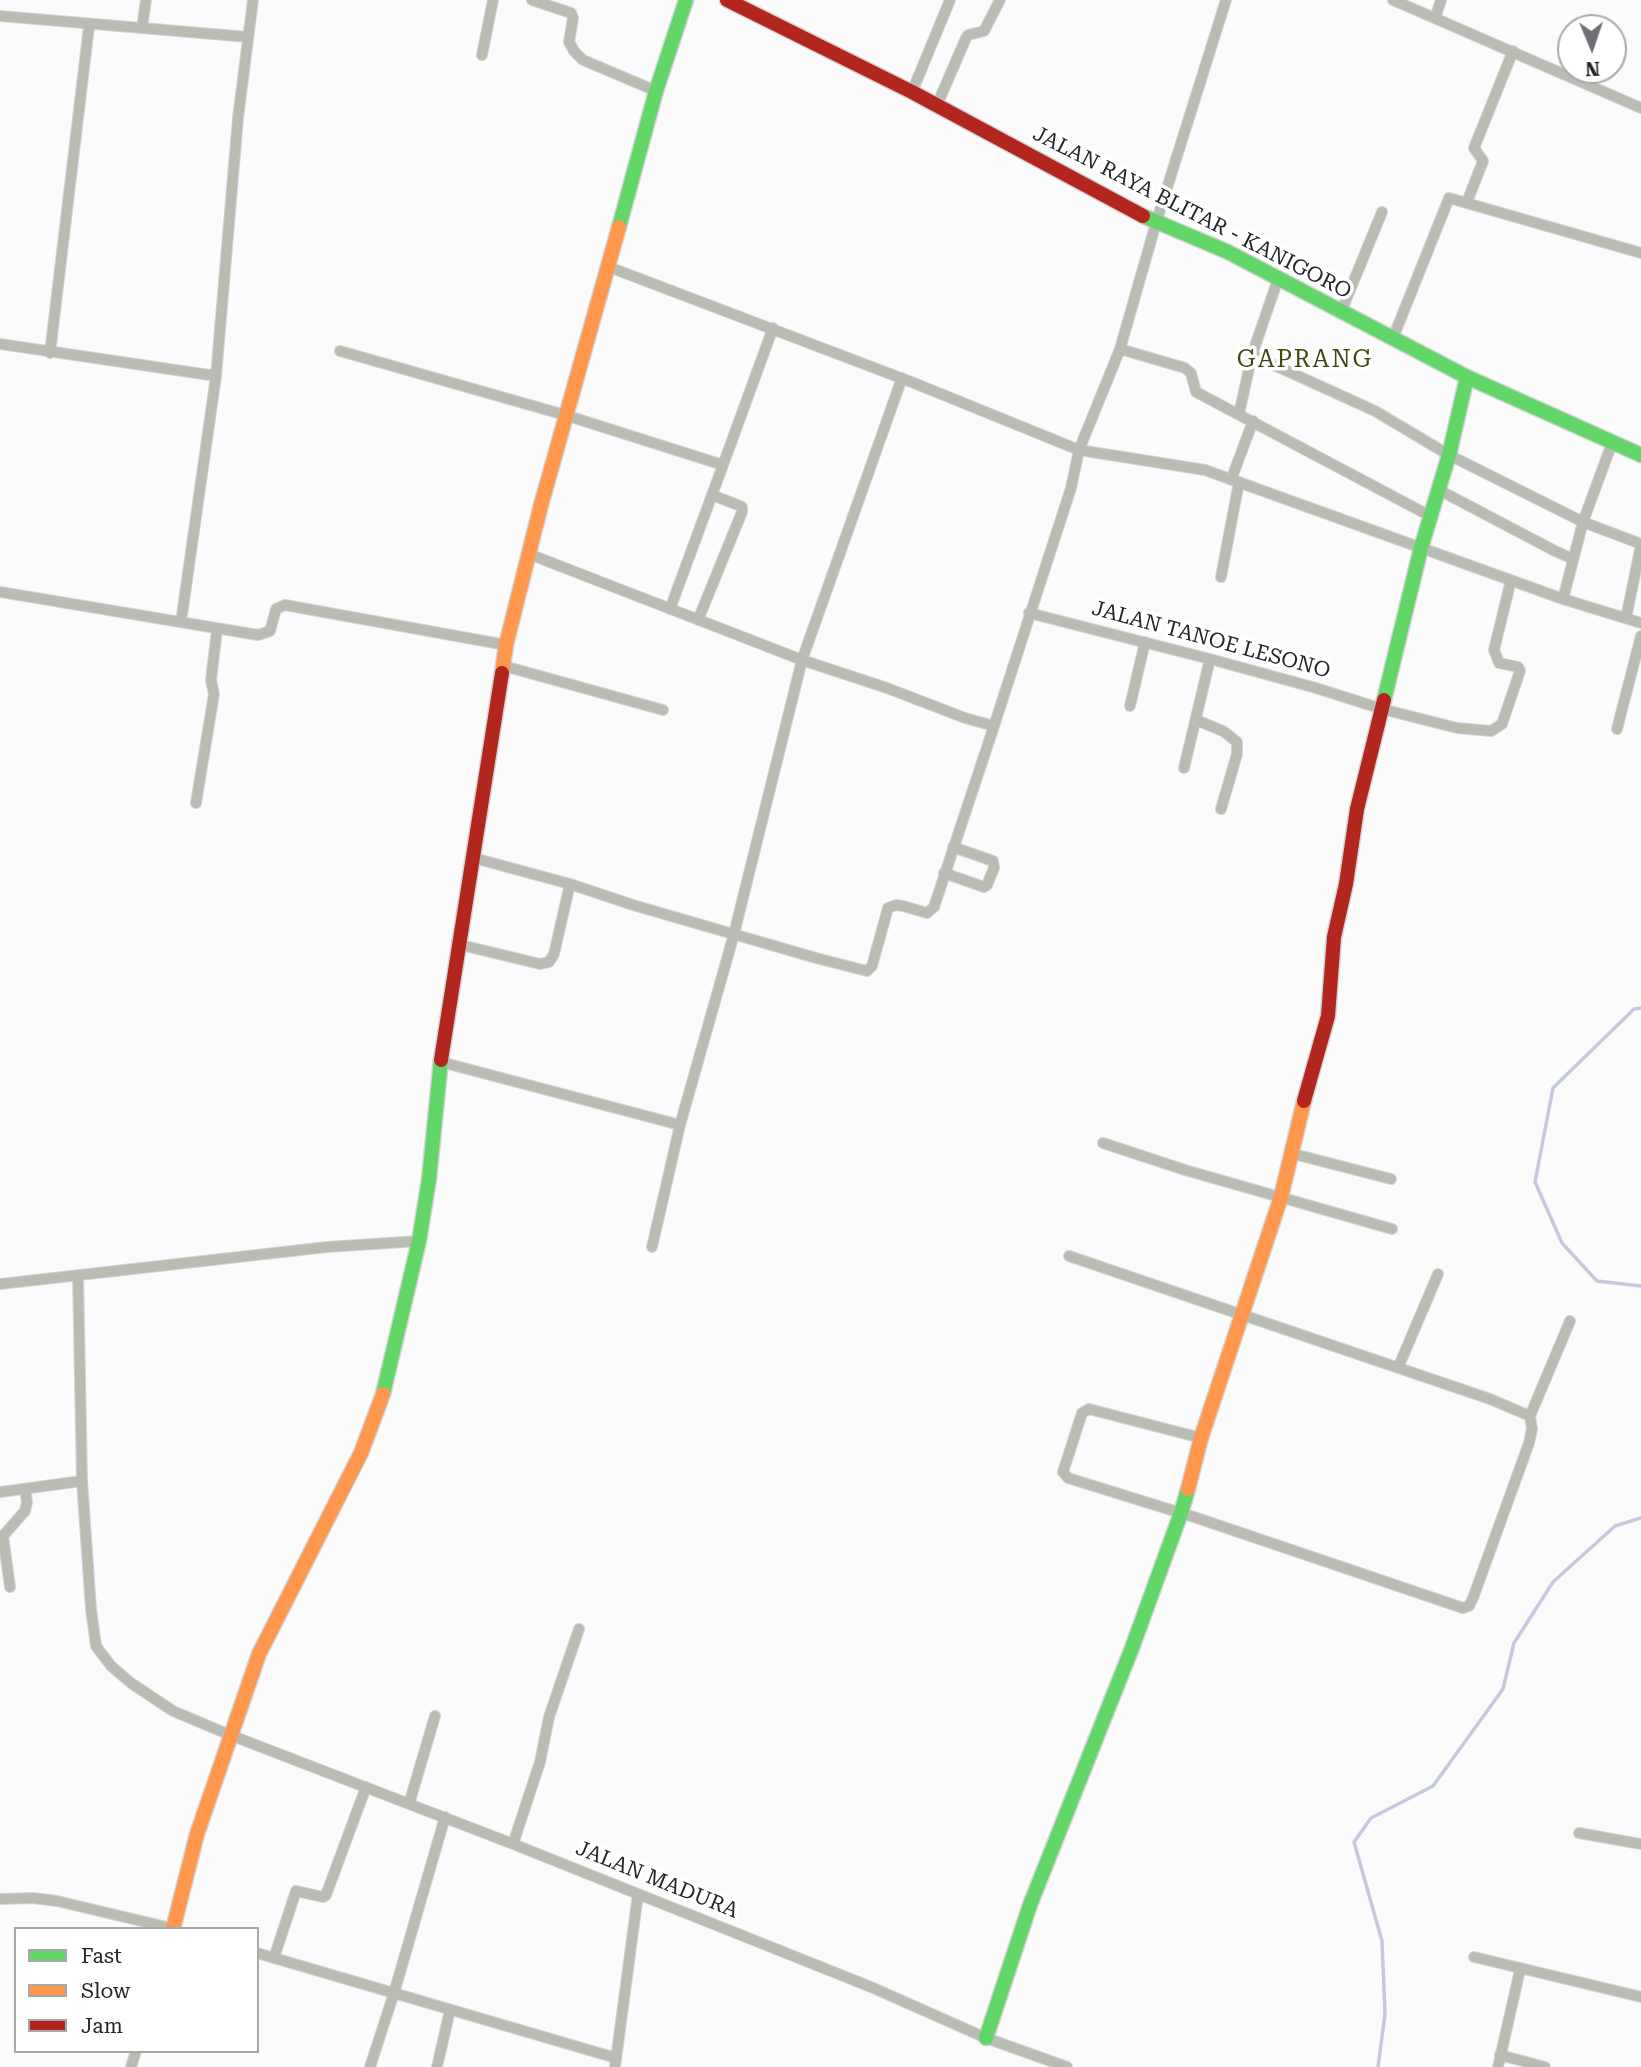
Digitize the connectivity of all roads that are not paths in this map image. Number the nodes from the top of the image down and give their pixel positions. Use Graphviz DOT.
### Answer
graph roads {
  1 [pos="146,0"];
  2 [pos="253,0"];
  3 [pos="493,0"];
  4 [pos="532,0"];
  5 [pos="687,0"];
  6 [pos="727,0"];
  7 [pos="950,0"];
  8 [pos="1000,0"];
  9 [pos="1226,0"];
  10 [pos="1393,0"];
  11 [pos="1441,0"];
  12 [pos="0,16"];
  13 [pos="1436,18"];
  14 [pos="89,26"];
  15 [pos="142,28"];
  16 [pos="248,37"];
  17 [pos="1513,51"];
  18 [pos="482,55"];
  19 [pos="656,91"];
  20 [pos="912,92"];
  21 [pos="937,106"];
  22 [pos="1641,108"];
  23 [pos="1467,202"];
  24 [pos="1382,212"];
  25 [pos="1156,223"];
  26 [pos="1641,253"];
  27 [pos="609,267"];
  28 [pos="1278,279"];
  29 [pos="1341,312"];
  30 [pos="773,328"];
  31 [pos="1393,338"];
  32 [pos="0,344"];
  33 [pos="1121,349"];
  34 [pos="340,351"];
  35 [pos="50,353"];
  36 [pos="1252,355"];
  37 [pos="216,376"];
  38 [pos="1467,377"];
  39 [pos="902,378"];
  40 [pos="1239,414"];
  41 [pos="565,415"];
  42 [pos="1253,421"];
  43 [pos="1612,443"];
  44 [pos="1079,450"];
  45 [pos="1449,455"];
  46 [pos="1641,455"];
  47 [pos="723,465"];
  48 [pos="1235,481"];
  49 [pos="1439,489"];
  50 [pos="712,495"];
  51 [pos="1432,517"];
  52 [pos="1583,522"];
  53 [pos="1641,544"];
  54 [pos="1421,548"];
  55 [pos="529,554"];
  56 [pos="1573,559"];
  57 [pos="1221,578"];
  58 [pos="1511,580"];
  59 [pos="0,592"];
  60 [pos="1563,599"];
  61 [pos="670,608"];
  62 [pos="1029,613"];
  63 [pos="1626,618"];
  64 [pos="698,620"];
  65 [pos="181,622"];
  66 [pos="1641,624"];
  67 [pos="217,629"];
  68 [pos="1641,636"];
  69 [pos="1145,642"];
  70 [pos="506,645"];
  71 [pos="1210,659"];
  72 [pos="802,660"];
  73 [pos="504,666"];
  74 [pos="1130,706"];
  75 [pos="1382,709"];
  76 [pos="663,710"];
  77 [pos="1196,720"];
  78 [pos="993,726"];
  79 [pos="1617,729"];
  80 [pos="1184,768"];
  81 [pos="196,803"];
  82 [pos="1221,809"];
  83 [pos="953,847"];
  84 [pos="474,858"];
  85 [pos="944,873"];
  86 [pos="570,884"];
  87 [pos="734,934"];
  88 [pos="461,945"];
  89 [pos="441,1062"];
  90 [pos="680,1125"];
  91 [pos="1103,1143"];
  92 [pos="1290,1153"];
  93 [pos="1391,1179"];
  94 [pos="1281,1197"];
  95 [pos="1392,1229"];
  96 [pos="419,1241"];
  97 [pos="652,1247"];
  98 [pos="1069,1256"];
  99 [pos="1438,1273"];
  100 [pos="78,1275"];
  101 [pos="0,1284"];
  102 [pos="1243,1314"];
  103 [pos="1570,1321"];
  104 [pos="1398,1368"];
  105 [pos="1530,1416"];
  106 [pos="1201,1438"];
  107 [pos="82,1481"];
  108 [pos="25,1489"];
  109 [pos="0,1492"];
  110 [pos="1181,1513"];
  111 [pos="10,1587"];
  112 [pos="579,1629"];
  113 [pos="435,1716"];
  114 [pos="230,1735"];
  115 [pos="366,1787"];
  116 [pos="409,1804"];
  117 [pos="445,1817"];
  118 [pos="1579,1833"];
  119 [pos="513,1844"];
  120 [pos="1641,1844"];
  121 [pos="638,1894"];
  122 [pos="0,1899"];
  123 [pos="166,1927"];
  124 [pos="174,1927"];
  125 [pos="259,1954"];
  126 [pos="1474,1957"];
  127 [pos="274,1958"];
  128 [pos="1520,1970"];
  129 [pos="394,1993"];
  130 [pos="1641,1997"];
  131 [pos="450,2010"];
  132 [pos="986,2038"];
  133 [pos="1500,2055"];
  134 [pos="615,2063"];
  135 [pos="370,2067"];
  136 [pos="437,2067"];
  137 [pos="1067,2067"];
  138 [pos="1498,2067"];
  139 [pos="1545,2067"];
  1 -- 15 [label="street"];
  2 -- 16 [label="street"];
  3 -- 18 [label="street"];
  4 -- 19 [label="street"];
  5 -- 19 [label="street"];
  6 -- 20 [label="street, JALAN RAYA BLITAR - KANIGORO"];
  7 -- 20 [label="street"];
  8 -- 21 [label="street"];
  9 -- 25 [label="street"];
  10 -- 13 [label="street"];
  11 -- 13 [label="street"];
  12 -- 14 [label="street"];
  13 -- 17 [label="street"];
  14 -- 15 [label="street"];
  14 -- 35 [label="street"];
  15 -- 16 [label="street"];
  16 -- 37 [label="street"];
  17 -- 22 [label="street"];
  17 -- 23 [label="street"];
  19 -- 27 [label="street"];
  20 -- 21 [label="street, JALAN RAYA BLITAR - KANIGORO"];
  21 -- 25 [label="street, JALAN RAYA BLITAR - KANIGORO"];
  23 -- 26 [label="street"];
  23 -- 31 [label="street"];
  24 -- 29 [label="street"];
  25 -- 28 [label="street, JALAN RAYA BLITAR - KANIGORO"];
  25 -- 33 [label="street"];
  27 -- 30 [label="street"];
  27 -- 41 [label="street"];
  28 -- 29 [label="street, JALAN RAYA BLITAR - KANIGORO"];
  28 -- 36 [label="street"];
  29 -- 31 [label="street, JALAN RAYA BLITAR - KANIGORO"];
  30 -- 39 [label="street"];
  30 -- 47 [label="street"];
  31 -- 38 [label="street, JALAN RAYA BLITAR - KANIGORO"];
  32 -- 35 [label="street"];
  33 -- 40 [label="street"];
  33 -- 44 [label="street"];
  34 -- 41 [label="street"];
  35 -- 37 [label="street"];
  36 -- 40 [label="street"];
  36 -- 45 [label="street"];
  37 -- 65 [label="street"];
  38 -- 43 [label="street, JALAN RAYA BLITAR - KANIGORO"];
  38 -- 45 [label="street"];
  39 -- 44 [label="street"];
  39 -- 72 [label="street"];
  40 -- 42 [label="street"];
  41 -- 47 [label="street"];
  41 -- 55 [label="street"];
  42 -- 48 [label="street"];
  42 -- 51 [label="street"];
  43 -- 46 [label="street, JALAN RAYA BLITAR - KANIGORO"];
  43 -- 52 [label="street"];
  44 -- 48 [label="street"];
  44 -- 62 [label="street"];
  45 -- 49 [label="street"];
  45 -- 52 [label="street"];
  47 -- 50 [label="street"];
  48 -- 54 [label="street"];
  48 -- 57 [label="street"];
  49 -- 51 [label="street"];
  49 -- 56 [label="street"];
  50 -- 61 [label="street"];
  50 -- 64 [label="street"];
  51 -- 54 [label="street"];
  52 -- 53 [label="street"];
  52 -- 56 [label="street"];
  53 -- 63 [label="street"];
  54 -- 58 [label="street"];
  54 -- 75 [label="street"];
  55 -- 61 [label="street"];
  55 -- 70 [label="street"];
  56 -- 60 [label="street"];
  58 -- 60 [label="street"];
  58 -- 75 [label="street, JALAN TANOE LESONO"];
  59 -- 65 [label="street"];
  60 -- 63 [label="street"];
  61 -- 64 [label="street"];
  62 -- 69 [label="street, JALAN TANOE LESONO"];
  62 -- 78 [label="street"];
  63 -- 66 [label="street"];
  64 -- 72 [label="street"];
  65 -- 67 [label="street"];
  67 -- 70 [label="street"];
  67 -- 81 [label="street"];
  68 -- 79 [label="street"];
  69 -- 71 [label="street, JALAN TANOE LESONO"];
  69 -- 74 [label="street"];
  70 -- 73 [label="street"];
  71 -- 75 [label="street, JALAN TANOE LESONO"];
  71 -- 77 [label="street"];
  72 -- 78 [label="street"];
  72 -- 87 [label="street"];
  73 -- 76 [label="street"];
  73 -- 84 [label="street"];
  75 -- 92 [label="street"];
  77 -- 80 [label="street"];
  77 -- 82 [label="street"];
  78 -- 83 [label="street"];
  83 -- 85 [label="street"];
  83 -- 85 [label="street"];
  84 -- 86 [label="street"];
  84 -- 88 [label="street"];
  85 -- 87 [label="street"];
  86 -- 87 [label="street"];
  86 -- 88 [label="street"];
  87 -- 90 [label="street"];
  88 -- 89 [label="street"];
  89 -- 90 [label="street"];
  89 -- 96 [label="street"];
  90 -- 97 [label="street"];
  91 -- 94 [label="street"];
  92 -- 93 [label="street"];
  92 -- 94 [label="street"];
  94 -- 95 [label="street"];
  94 -- 102 [label="street"];
  96 -- 100 [label="street"];
  96 -- 114 [label="street"];
  98 -- 102 [label="street"];
  99 -- 104 [label="street"];
  100 -- 101 [label="street"];
  100 -- 107 [label="street, JALAN MADURA"];
  102 -- 104 [label="street"];
  102 -- 106 [label="street"];
  103 -- 105 [label="street"];
  104 -- 105 [label="street"];
  105 -- 110 [label="street"];
  106 -- 110 [label="street"];
  106 -- 110 [label="street"];
  107 -- 108 [label="street"];
  107 -- 114 [label="street, JALAN MADURA"];
  108 -- 109 [label="street"];
  108 -- 111 [label="street"];
  110 -- 132 [label="street"];
  112 -- 119 [label="street"];
  113 -- 116 [label="street"];
  114 -- 115 [label="street, JALAN MADURA"];
  114 -- 124 [label="street"];
  115 -- 116 [label="street, JALAN MADURA"];
  115 -- 127 [label="street"];
  116 -- 117 [label="street, JALAN MADURA"];
  117 -- 119 [label="street, JALAN MADURA"];
  117 -- 129 [label="street"];
  118 -- 120 [label="street"];
  119 -- 121 [label="street, JALAN MADURA"];
  121 -- 132 [label="street, JALAN MADURA"];
  121 -- 134 [label="street"];
  122 -- 123 [label="street"];
  125 -- 127 [label="street"];
  126 -- 128 [label="street"];
  127 -- 129 [label="street"];
  128 -- 130 [label="street"];
  128 -- 133 [label="street"];
  129 -- 131 [label="street"];
  129 -- 135 [label="street"];
  131 -- 134 [label="street"];
  131 -- 136 [label="street"];
  132 -- 137 [label="street, JALAN MADURA"];
  133 -- 138 [label="street"];
  133 -- 139 [label="street"];
}
